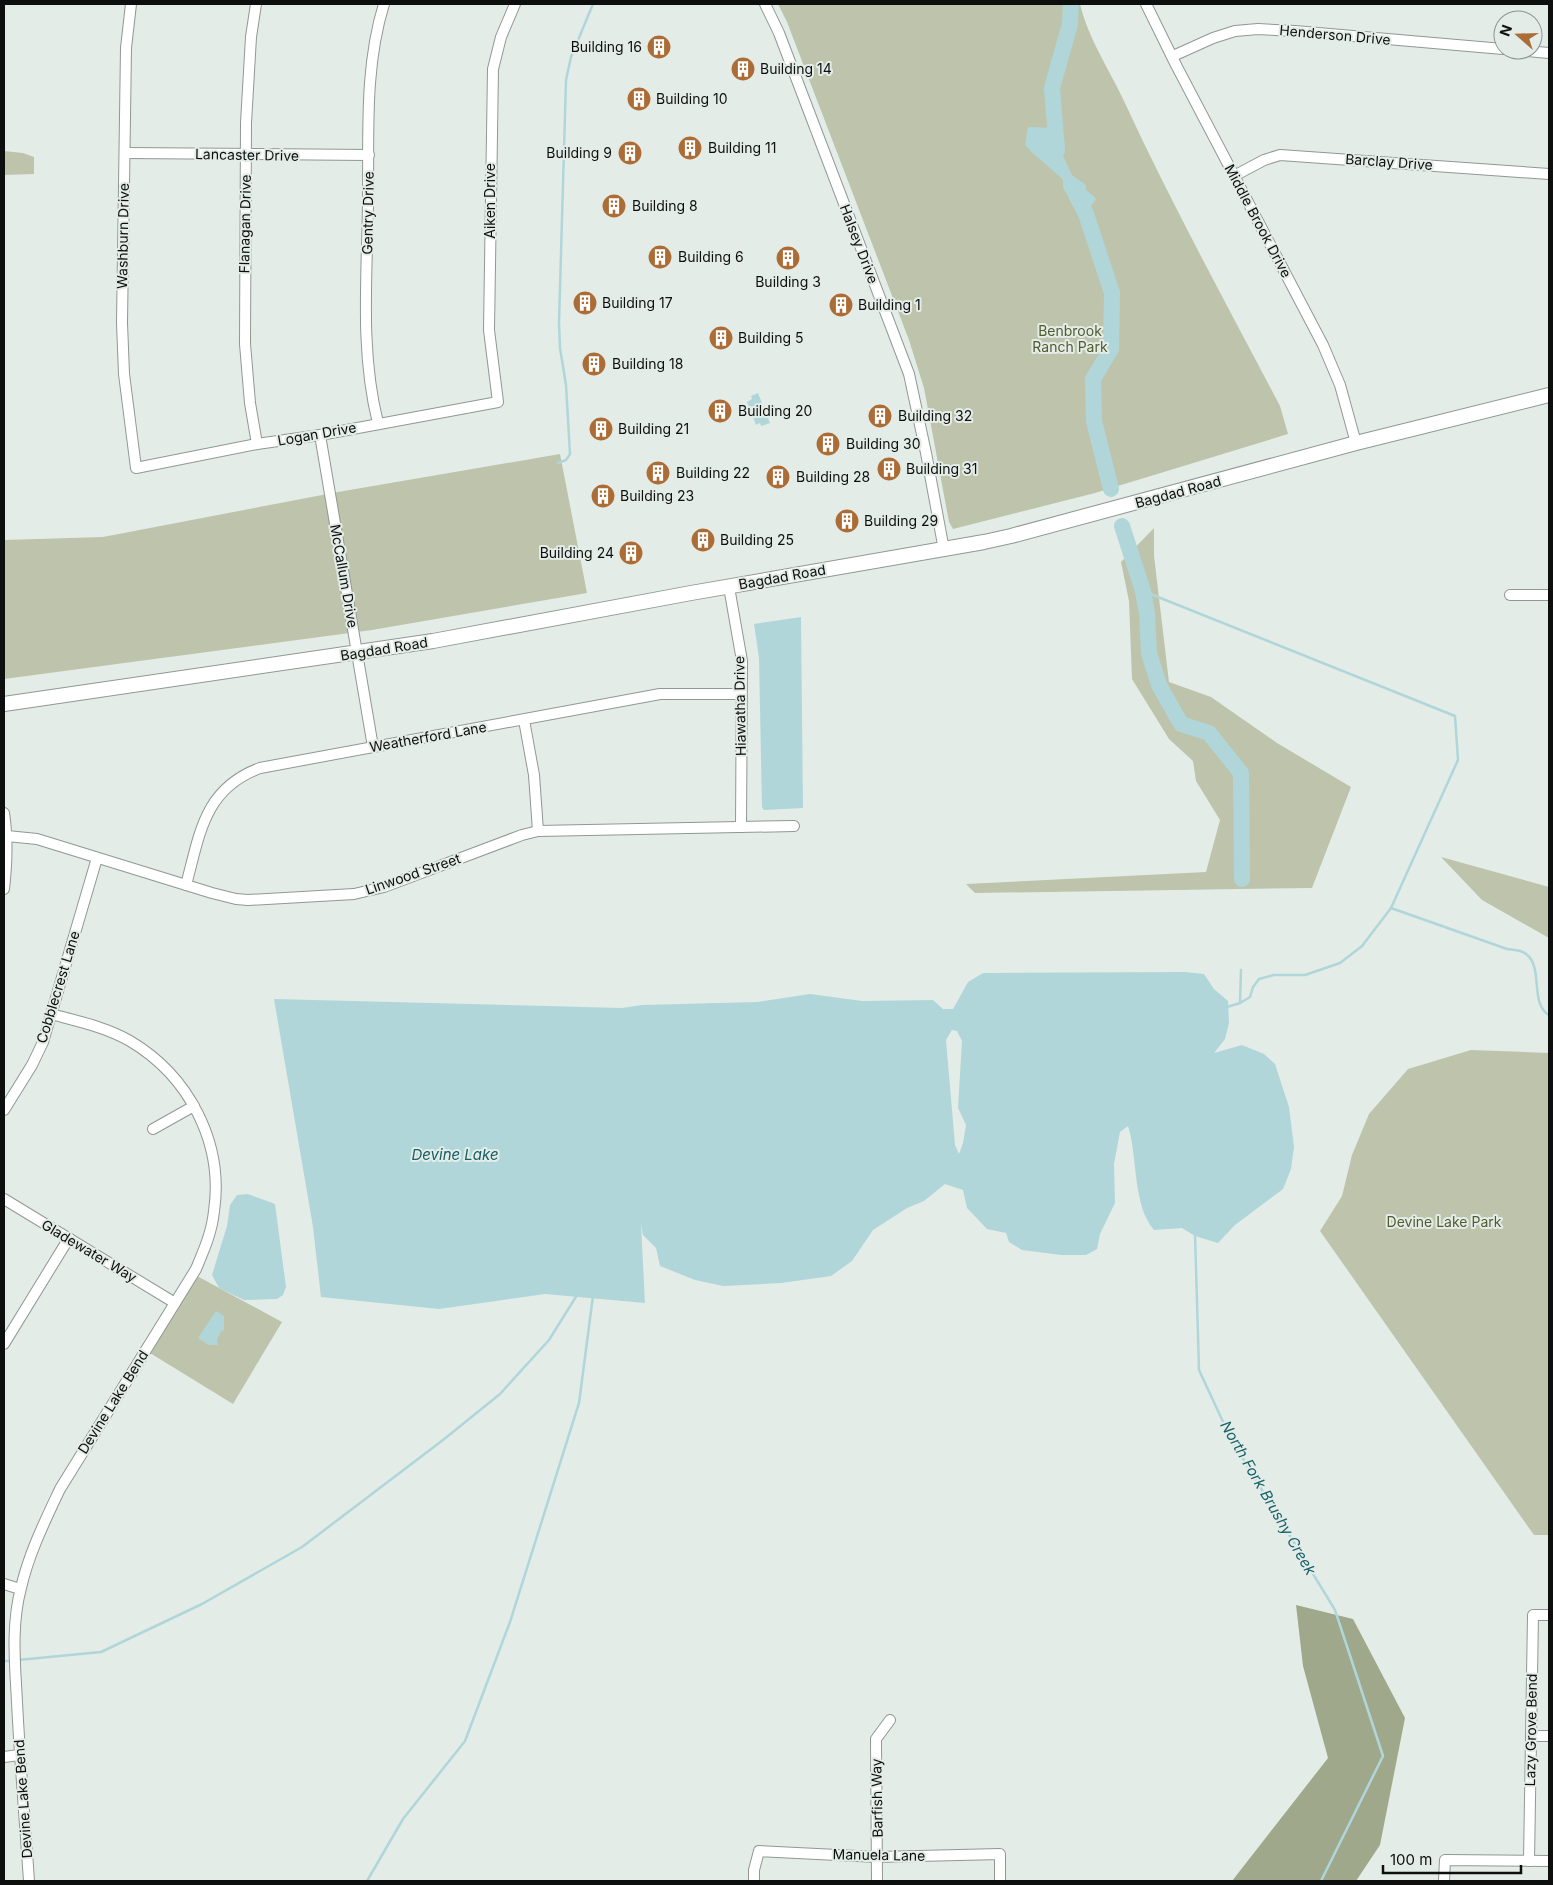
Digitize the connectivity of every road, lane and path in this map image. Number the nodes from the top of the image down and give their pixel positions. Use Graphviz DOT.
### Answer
graph roads {
  1 [pos="131,4"];
  2 [pos="256,4"];
  3 [pos="384,4"];
  4 [pos="515,4"];
  5 [pos="765,4"];
  6 [pos="1146,4"];
  7 [pos="1493,48"];
  8 [pos="1172,56"];
  9 [pos="125,153"];
  10 [pos="246,155"];
  11 [pos="369,156"];
  12 [pos="1549,174"];
  13 [pos="1234,176"];
  14 [pos="1549,395"];
  15 [pos="498,402"];
  16 [pos="378,423"];
  17 [pos="320,435"];
  18 [pos="1356,443"];
  19 [pos="257,444"];
  20 [pos="136,468"];
  21 [pos="944,550"];
  22 [pos="729,586"];
  23 [pos="1510,595"];
  24 [pos="1549,595"];
  25 [pos="358,654"];
  26 [pos="742,694"];
  27 [pos="4,704"];
  28 [pos="524,720"];
  29 [pos="372,747"];
  30 [pos="4,813"];
  31 [pos="794,826"];
  32 [pos="741,827"];
  33 [pos="538,831"];
  34 [pos="7,836"];
  35 [pos="97,858"];
  36 [pos="186,885"];
  37 [pos="4,889"];
  38 [pos="51,1014"];
  39 [pos="194,1106"];
  40 [pos="4,1110"];
  41 [pos="153,1129"];
  42 [pos="4,1199"];
  43 [pos="68,1238"];
  44 [pos="175,1304"];
  45 [pos="4,1344"];
  46 [pos="4,1584"];
  47 [pos="20,1589"];
  48 [pos="1549,1615"];
  49 [pos="890,1720"];
  50 [pos="1531,1736"];
  51 [pos="1549,1736"];
  52 [pos="19,1756"];
  53 [pos="4,1757"];
  54 [pos="877,1857"];
  55 [pos="1529,1861"];
  56 [pos="1549,1861"];
  57 [pos="29,1881"];
  58 [pos="754,1881"];
  59 [pos="877,1881"];
  60 [pos="1000,1881"];
  61 [pos="1444,1881"];
  1 -- 9 [label="street, Washburn Drive"];
  2 -- 10 [label="street, Flanagan Drive"];
  3 -- 11 [label="street, Gentry Drive"];
  4 -- 15 [label="street, Aiken Drive"];
  5 -- 21 [label="street, Halsey Drive"];
  6 -- 8 [label="street, Middle Brook Drive"];
  7 -- 8 [label="street, Henderson Drive"];
  8 -- 13 [label="street, Middle Brook Drive"];
  9 -- 10 [label="street, Lancaster Drive"];
  9 -- 20 [label="street, Washburn Drive"];
  10 -- 11 [label="street, Lancaster Drive"];
  10 -- 19 [label="street, Flanagan Drive"];
  11 -- 16 [label="street, Gentry Drive"];
  12 -- 13 [label="street, Barclay Drive"];
  13 -- 18 [label="street, Middle Brook Drive"];
  14 -- 18 [label="street, Bagdad Road"];
  15 -- 16 [label="street, Logan Drive"];
  16 -- 17 [label="street, Logan Drive"];
  17 -- 19 [label="street, Logan Drive"];
  17 -- 25 [label="street, McCallum Drive"];
  18 -- 21 [label="street, Bagdad Road"];
  19 -- 20 [label="street, Logan Drive"];
  21 -- 22 [label="street, Bagdad Road"];
  22 -- 25 [label="street, Bagdad Road"];
  22 -- 26 [label="street, Hiawatha Drive"];
  23 -- 24 [label="street"];
  25 -- 27 [label="street, Bagdad Road"];
  25 -- 29 [label="street, McCallum Drive"];
  26 -- 28 [label="street, Weatherford Lane"];
  26 -- 32 [label="street, Hiawatha Drive"];
  28 -- 29 [label="street, Weatherford Lane"];
  28 -- 33 [label="street"];
  29 -- 36 [label="street, Weatherford Lane"];
  30 -- 34 [label="street"];
  31 -- 32 [label="street, Linwood Street"];
  32 -- 33 [label="street, Linwood Street"];
  33 -- 36 [label="street, Linwood Street"];
  34 -- 35 [label="street, Linwood Street"];
  34 -- 37 [label="street"];
  35 -- 36 [label="street, Linwood Street"];
  35 -- 38 [label="street, Cobblecrest Lane"];
  38 -- 39 [label="street, Devine Lake Bend"];
  38 -- 40 [label="street, Cobblecrest Lane"];
  39 -- 41 [label="street"];
  39 -- 44 [label="street, Devine Lake Bend"];
  42 -- 43 [label="street, Gladewater Way"];
  43 -- 44 [label="street, Gladewater Way"];
  43 -- 45 [label="street"];
  44 -- 47 [label="street, Devine Lake Bend"];
  46 -- 47 [label="street"];
  47 -- 52 [label="street, Devine Lake Bend"];
  48 -- 50 [label="street, Lazy Grove Bend"];
  49 -- 54 [label="street, Barfish Way"];
  50 -- 51 [label="street"];
  50 -- 55 [label="street, Lazy Grove Bend"];
  52 -- 53 [label="street"];
  52 -- 57 [label="street, Devine Lake Bend"];
  54 -- 58 [label="street, Manuela Lane"];
  54 -- 59 [label="street, Barfish Way"];
  54 -- 60 [label="street, Manuela Lane"];
  55 -- 56 [label="street"];
  55 -- 61 [label="street"];
}
